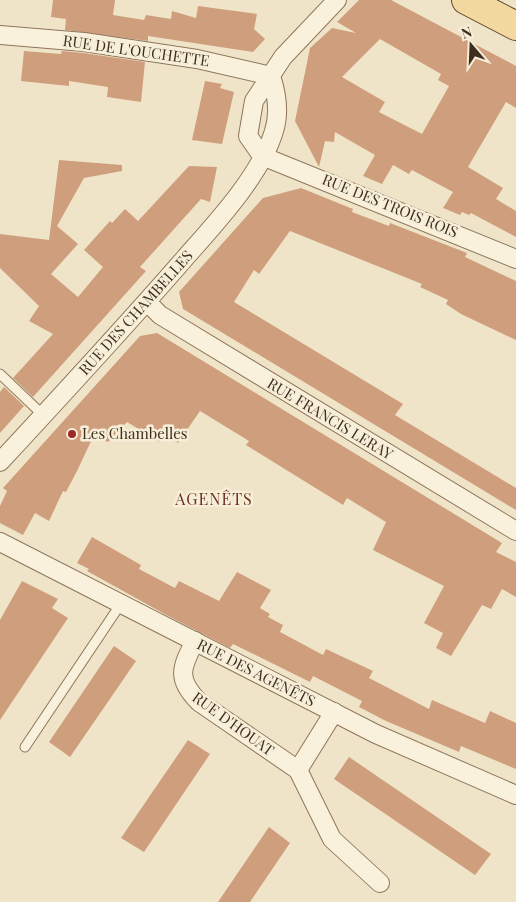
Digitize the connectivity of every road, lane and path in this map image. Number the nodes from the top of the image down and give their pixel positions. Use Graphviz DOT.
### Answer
graph roads {
  1 [pos="337,0"];
  2 [pos="466,0"];
  3 [pos="516,26"];
  4 [pos="0,35"];
  5 [pos="270,76"];
  6 [pos="262,156"];
  7 [pos="516,259"];
  8 [pos="147,302"];
  9 [pos="0,374"];
  10 [pos="43,416"];
  11 [pos="0,462"];
  12 [pos="516,531"];
  13 [pos="0,542"];
  14 [pos="119,603"];
  15 [pos="195,641"];
  16 [pos="334,712"];
  17 [pos="25,747"];
  18 [pos="298,770"];
  19 [pos="516,795"];
  20 [pos="380,884"];
  1 -- 5 [label="street"];
  2 -- 3 [label="main road"];
  4 -- 5 [label="street, RUE DE L'OUCHETTE"];
  5 -- 6 [label="street, RUE DES CHAMBELLES"];
  5 -- 6 [label="street"];
  6 -- 7 [label="street, RUE DES TROIS ROIS"];
  6 -- 8 [label="street, RUE DES CHAMBELLES"];
  8 -- 10 [label="street, RUE DES CHAMBELLES"];
  8 -- 12 [label="street, RUE FRANCIS LERAY"];
  9 -- 10 [label="lane"];
  10 -- 11 [label="street, RUE DES CHAMBELLES"];
  13 -- 14 [label="street, RUE DES AGENÊTS"];
  14 -- 15 [label="street, RUE DES AGENÊTS"];
  14 -- 17 [label="lane"];
  15 -- 16 [label="street, RUE DES AGENÊTS"];
  15 -- 18 [label="street, RUE D'HOUAT"];
  16 -- 18 [label="street"];
  16 -- 19 [label="street, RUE DES AGENÊTS"];
  18 -- 20 [label="street, RUE D'HOUAT"];
}
